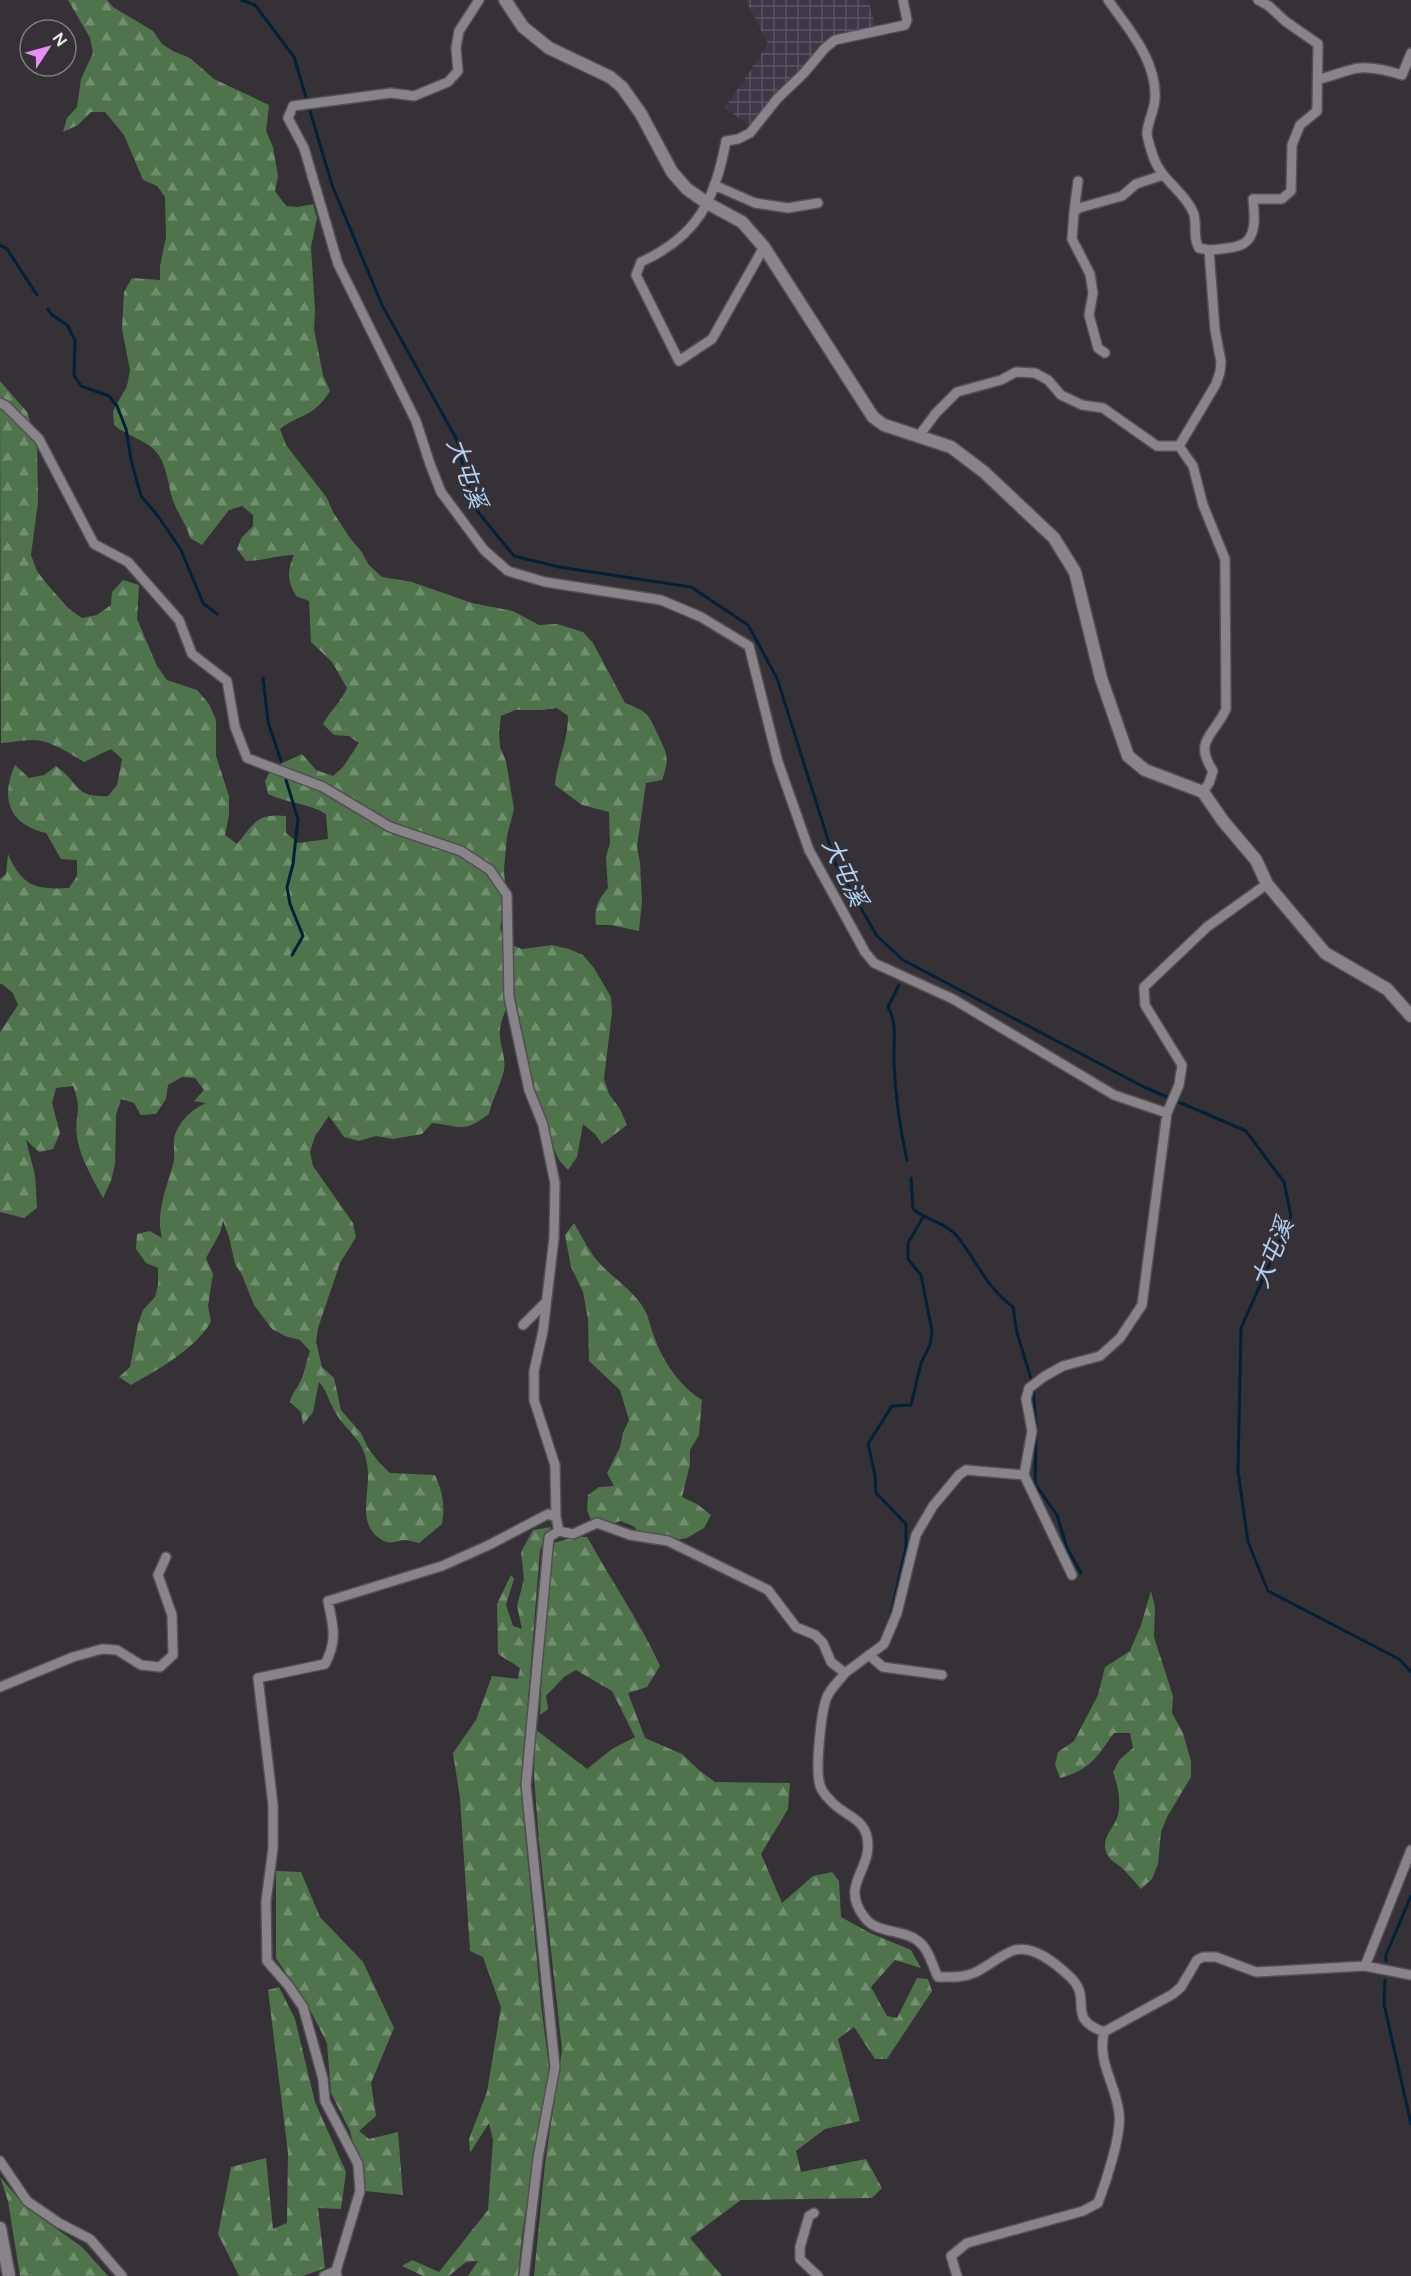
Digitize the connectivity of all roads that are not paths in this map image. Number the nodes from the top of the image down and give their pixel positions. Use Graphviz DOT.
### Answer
graph roads {
  1 [pos="478,0"];
  2 [pos="505,0"];
  3 [pos="903,0"];
  4 [pos="1108,0"];
  5 [pos="1258,0"];
  6 [pos="1411,52"];
  7 [pos="1319,79"];
  8 [pos="1163,175"];
  9 [pos="1078,181"];
  10 [pos="714,185"];
  11 [pos="707,203"];
  12 [pos="818,203"];
  13 [pos="1074,212"];
  14 [pos="764,247"];
  15 [pos="1209,250"];
  16 [pos="1105,353"];
  17 [pos="0,403"];
  18 [pos="918,437"];
  19 [pos="1179,446"];
  20 [pos="1203,792"];
  21 [pos="1267,884"];
  22 [pos="1410,1013"];
  23 [pos="1169,1110"];
  24 [pos="546,1302"];
  25 [pos="523,1325"];
  26 [pos="1024,1475"];
  27 [pos="556,1517"];
  28 [pos="559,1531"];
  29 [pos="166,1557"];
  30 [pos="1072,1575"];
  31 [pos="869,1655"];
  32 [pos="845,1673"];
  33 [pos="942,1675"];
  34 [pos="0,1687"];
  35 [pos="1411,1850"];
  36 [pos="1365,1966"];
  37 [pos="1411,1976"];
  38 [pos="1104,2032"];
  39 [pos="0,2161"];
  40 [pos="814,2213"];
  41 [pos="0,2228"];
  42 [pos="336,2274"];
  43 [pos="9,2276"];
  44 [pos="122,2276"];
  45 [pos="324,2276"];
  46 [pos="524,2276"];
  47 [pos="818,2276"];
  48 [pos="957,2276"];
  1 -- 23 [label="street"];
  2 -- 11 [label="street"];
  3 -- 10 [label="street"];
  4 -- 8 [label="street"];
  5 -- 7 [label="street"];
  6 -- 7 [label="street"];
  7 -- 15 [label="street"];
  8 -- 13 [label="street"];
  8 -- 15 [label="street"];
  9 -- 13 [label="street"];
  10 -- 11 [label="street"];
  10 -- 12 [label="street"];
  11 -- 14 [label="street"];
  11 -- 14 [label="street"];
  13 -- 16 [label="street"];
  14 -- 18 [label="street"];
  15 -- 19 [label="street"];
  17 -- 24 [label="street"];
  18 -- 19 [label="street"];
  18 -- 20 [label="street"];
  19 -- 20 [label="street"];
  20 -- 21 [label="street"];
  21 -- 22 [label="street"];
  21 -- 23 [label="street"];
  23 -- 26 [label="street"];
  24 -- 25 [label="street"];
  24 -- 27 [label="street"];
  26 -- 30 [label="street"];
  26 -- 31 [label="street"];
  27 -- 28 [label="street"];
  27 -- 42 [label="street"];
  28 -- 32 [label="street"];
  28 -- 46 [label="street"];
  29 -- 34 [label="street"];
  31 -- 32 [label="street"];
  31 -- 33 [label="street"];
  32 -- 38 [label="street"];
  35 -- 36 [label="street"];
  36 -- 37 [label="street"];
  36 -- 38 [label="street"];
  38 -- 48 [label="street"];
  39 -- 44 [label="street"];
  40 -- 47 [label="street"];
  41 -- 43 [label="street"];
  42 -- 45 [label="street"];
}
